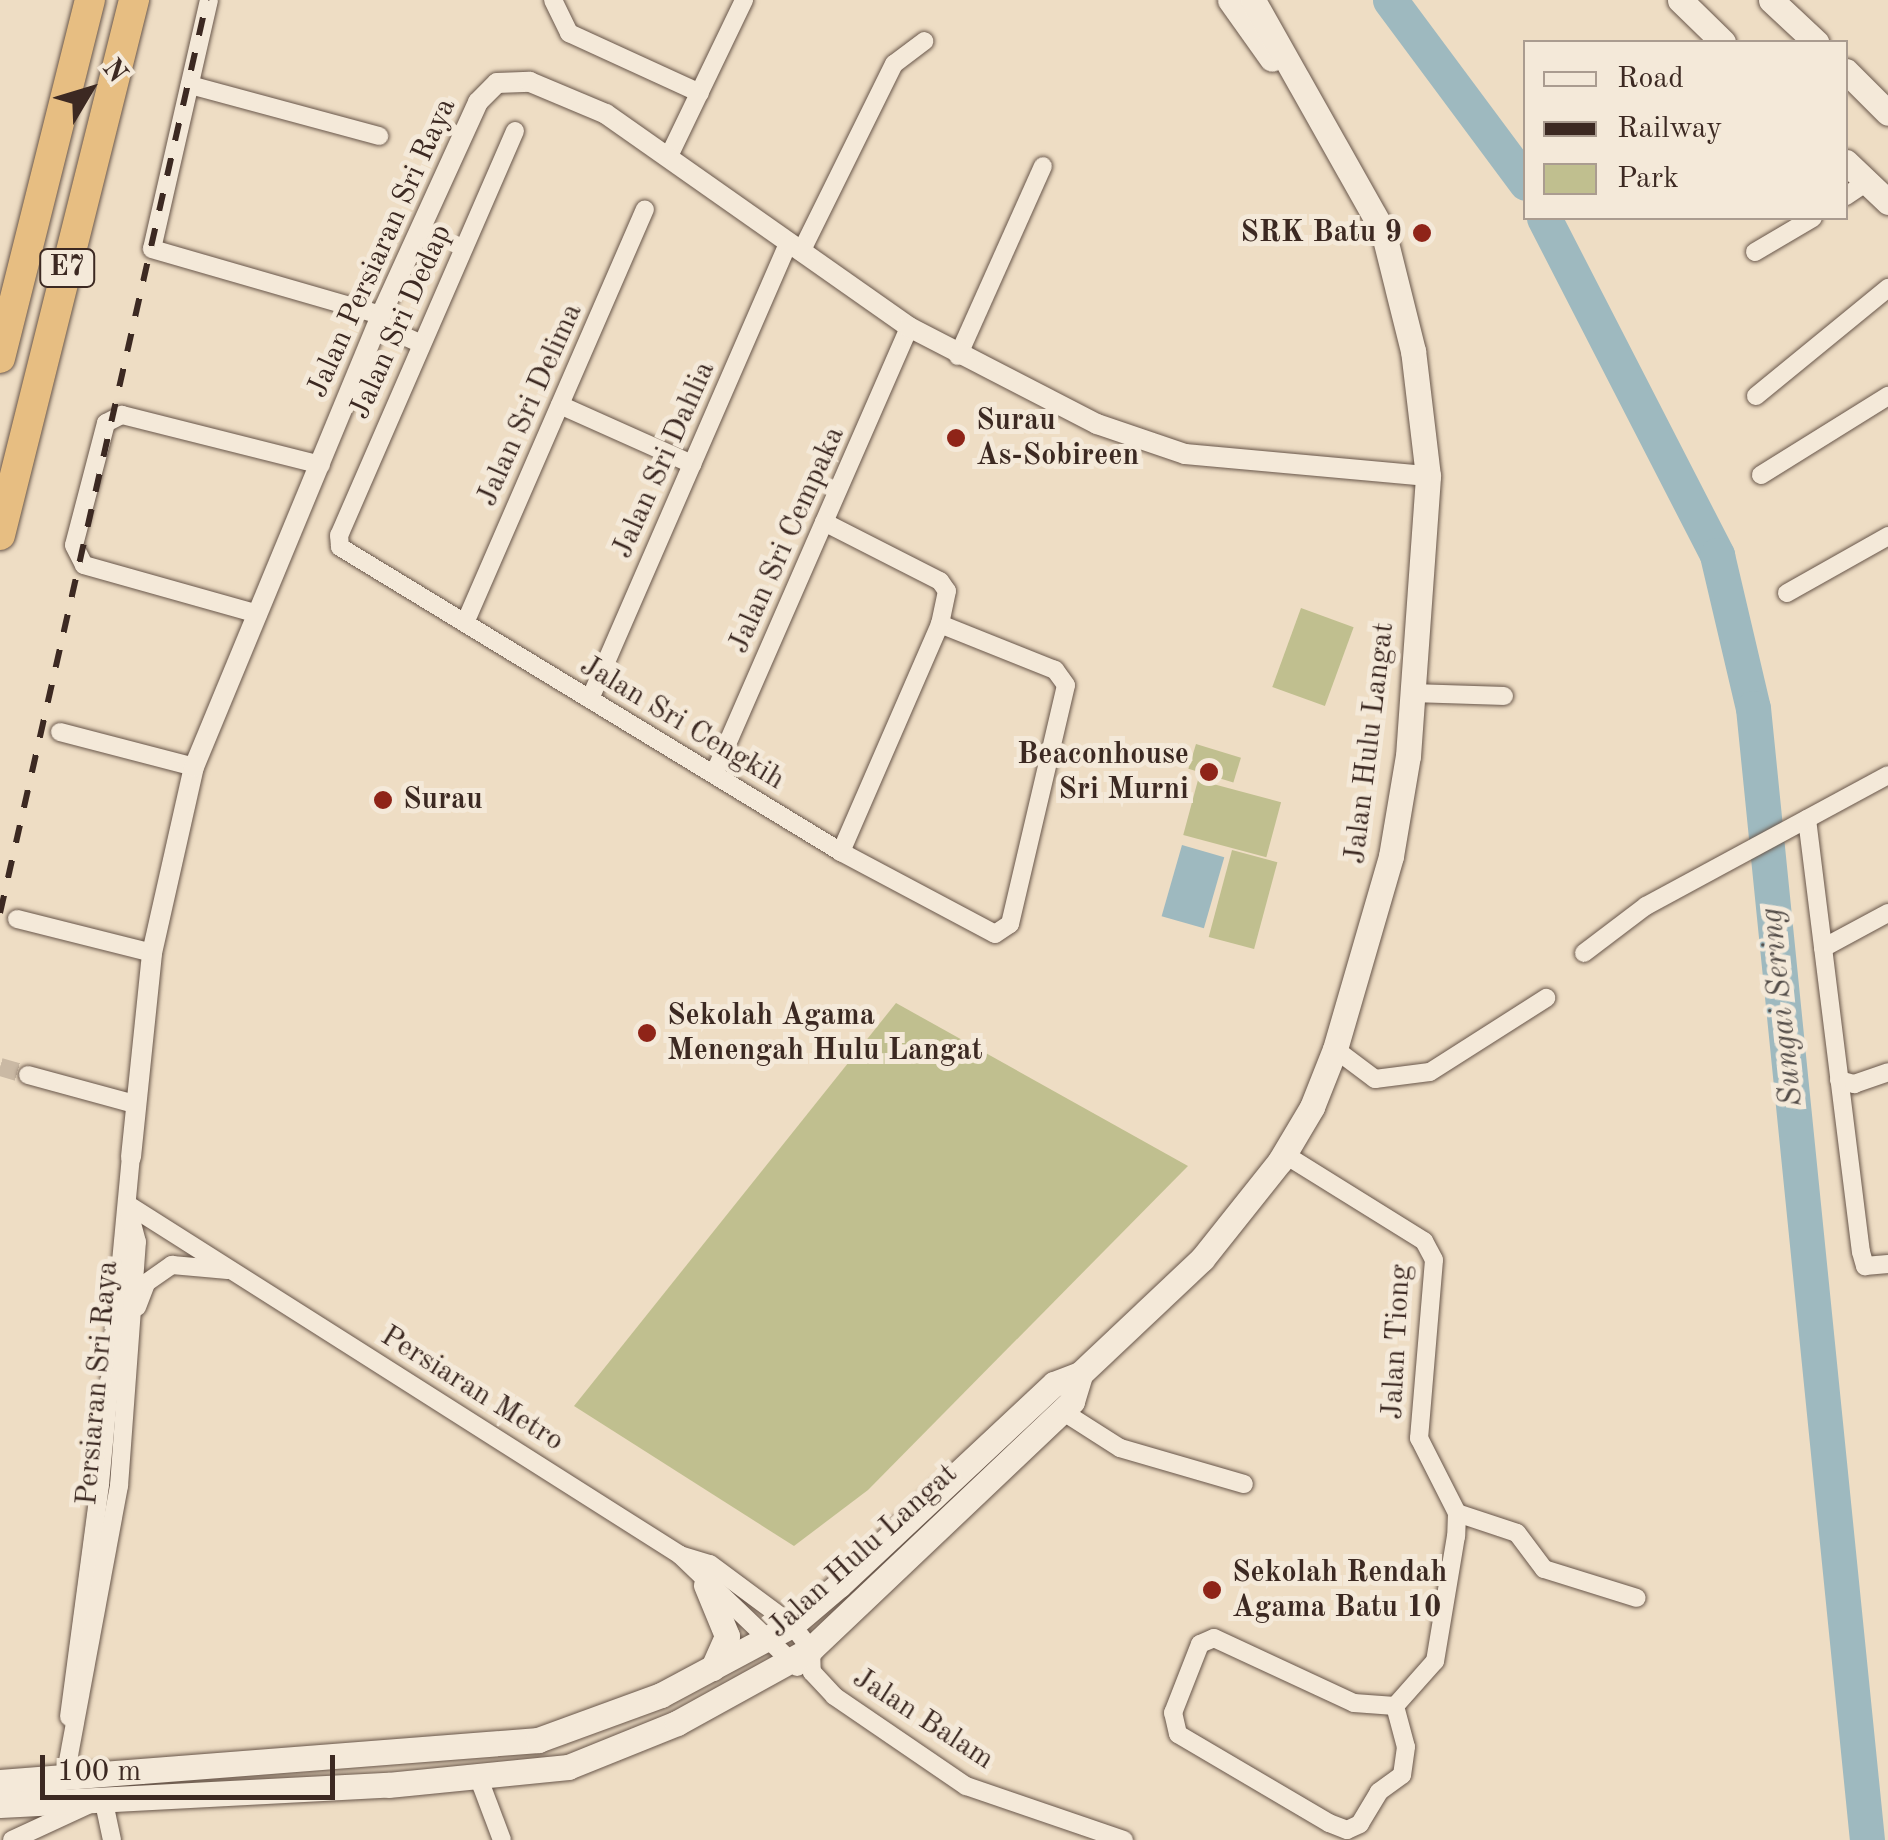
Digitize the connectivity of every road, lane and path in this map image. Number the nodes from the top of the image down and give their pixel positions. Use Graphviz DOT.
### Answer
graph roads {
  1 [pos="90,0"];
  2 [pos="134,0"];
  3 [pos="209,0"];
  4 [pos="554,0"];
  5 [pos="743,0"];
  6 [pos="1230,0"];
  7 [pos="1254,0"];
  8 [pos="1680,0"];
  9 [pos="1788,6"];
  10 [pos="1721,40"];
  11 [pos="1814,40"];
  12 [pos="924,41"];
  13 [pos="1848,74"];
  14 [pos="190,85"];
  15 [pos="700,93"];
  16 [pos="1888,113"];
  17 [pos="515,131"];
  18 [pos="379,136"];
  19 [pos="1344,155"];
  20 [pos="669,156"];
  21 [pos="1043,166"];
  22 [pos="1856,189"];
  23 [pos="1888,202"];
  24 [pos="645,210"];
  25 [pos="1810,220"];
  26 [pos="795,247"];
  27 [pos="1756,252"];
  28 [pos="18,286"];
  29 [pos="1888,288"];
  30 [pos="379,319"];
  31 [pos="0,323"];
  32 [pos="909,328"];
  33 [pos="422,344"];
  34 [pos="958,356"];
  35 [pos="0,358"];
  36 [pos="1756,396"];
  37 [pos="1888,396"];
  38 [pos="560,405"];
  39 [pos="321,464"];
  40 [pos="692,464"];
  41 [pos="1761,475"];
  42 [pos="1428,476"];
  43 [pos="824,522"];
  44 [pos="0,535"];
  45 [pos="338,535"];
  46 [pos="1888,536"];
  47 [pos="1787,593"];
  48 [pos="258,614"];
  49 [pos="465,623"];
  50 [pos="940,624"];
  51 [pos="1413,693"];
  52 [pos="1504,696"];
  53 [pos="590,699"];
  54 [pos="60,732"];
  55 [pos="194,767"];
  56 [pos="714,774"];
  57 [pos="1888,775"];
  58 [pos="1802,822"];
  59 [pos="842,852"];
  60 [pos="1888,913"];
  61 [pos="17,920"];
  62 [pos="1823,948"];
  63 [pos="1584,953"];
  64 [pos="152,954"];
  65 [pos="1546,998"];
  66 [pos="1335,1048"];
  67 [pos="1888,1072"];
  68 [pos="28,1075"];
  69 [pos="1839,1080"];
  70 [pos="135,1104"];
  71 [pos="1284,1154"];
  72 [pos="130,1156"];
  73 [pos="127,1204"];
  74 [pos="1888,1264"];
  75 [pos="234,1270"];
  76 [pos="128,1327"];
  77 [pos="1080,1374"];
  78 [pos="1062,1411"];
  79 [pos="1244,1484"];
  80 [pos="1457,1513"];
  81 [pos="680,1555"];
  82 [pos="706,1585"];
  83 [pos="1636,1598"];
  84 [pos="781,1631"];
  85 [pos="804,1662"];
  86 [pos="714,1668"];
  87 [pos="1395,1706"];
  88 [pos="69,1731"];
  89 [pos="64,1777"];
  90 [pos="479,1779"];
  91 [pos="0,1782"];
  92 [pos="104,1798"];
  93 [pos="0,1806"];
  94 [pos="15,1838"];
  95 [pos="112,1840"];
  96 [pos="502,1840"];
  97 [pos="1124,1840"];
  1 -- 28 [label="highway, E7"];
  2 -- 44 [label="highway, E7"];
  3 -- 14 [label="street"];
  4 -- 15 [label="street"];
  5 -- 15 [label="street"];
  6 -- 19 [label="main road, Jalan Hulu Langat"];
  7 -- 19 [label="main road, Jalan Hulu Langat"];
  8 -- 10 [label="main road"];
  9 -- 11 [label="main road"];
  12 -- 26 [label="street, Jalan Sri Dahlia"];
  13 -- 16 [label="main road"];
  14 -- 18 [label="street"];
  14 -- 30 [label="street"];
  15 -- 20 [label="street"];
  17 -- 33 [label="street, Jalan Sri Dedap"];
  19 -- 42 [label="main road, Jalan Hulu Langat"];
  20 -- 26 [label="street, Jalan Persiaran Sri Raya"];
  20 -- 30 [label="street, Jalan Persiaran Sri Raya"];
  21 -- 34 [label="street"];
  22 -- 23 [label="main road"];
  24 -- 38 [label="street, Jalan Sri Delima"];
  25 -- 27 [label="street"];
  26 -- 32 [label="street, Jalan Persiaran Sri Raya"];
  26 -- 40 [label="street, Jalan Sri Dahlia"];
  28 -- 31 [label="highway"];
  28 -- 35 [label="highway, E7"];
  29 -- 36 [label="street"];
  30 -- 33 [label="street"];
  30 -- 39 [label="street, Jalan Persiaran Sri Raya"];
  32 -- 34 [label="street, Jalan Persiaran Sri Raya"];
  32 -- 43 [label="street, Jalan Sri Cempaka"];
  33 -- 45 [label="street, Jalan Sri Dedap"];
  34 -- 42 [label="street, Jalan Persiaran Sri Raya"];
  37 -- 41 [label="street"];
  38 -- 40 [label="street"];
  38 -- 49 [label="street, Jalan Sri Delima"];
  39 -- 48 [label="street, Jalan Persiaran Sri Raya"];
  39 -- 48 [label="street"];
  40 -- 53 [label="street, Jalan Sri Dahlia"];
  42 -- 51 [label="main road, Jalan Hulu Langat"];
  43 -- 50 [label="street"];
  43 -- 56 [label="street, Jalan Sri Cempaka"];
  45 -- 49 [label="street, Jalan Sri Cengkih"];
  46 -- 47 [label="street"];
  48 -- 55 [label="street, Jalan Persiaran Sri Raya"];
  49 -- 53 [label="street, Jalan Sri Cengkih"];
  50 -- 59 [label="street"];
  50 -- 59 [label="street, Jalan Sri Cengkih"];
  51 -- 52 [label="street"];
  51 -- 66 [label="main road, Jalan Hulu Langat"];
  53 -- 56 [label="street, Jalan Sri Cengkih"];
  54 -- 55 [label="street"];
  55 -- 64 [label="street, Jalan Persiaran Sri Raya"];
  56 -- 59 [label="street, Jalan Sri Cengkih"];
  57 -- 58 [label="street"];
  58 -- 62 [label="street"];
  58 -- 63 [label="street"];
  60 -- 62 [label="street"];
  61 -- 64 [label="street"];
  62 -- 69 [label="street"];
  64 -- 70 [label="street, Jalan Persiaran Sri Raya"];
  65 -- 66 [label="street"];
  66 -- 71 [label="main road, Jalan Hulu Langat"];
  67 -- 69 [label="street"];
  68 -- 70 [label="street"];
  69 -- 74 [label="street"];
  70 -- 72 [label="street, Jalan Persiaran Sri Raya"];
  71 -- 77 [label="main road, Jalan Hulu Langat"];
  71 -- 80 [label="street, Jalan Tiong"];
  72 -- 73 [label="street, Jalan Persiaran Sri Raya"];
  73 -- 75 [label="street, Persiaran Metro"];
  73 -- 76 [label="street, Persiaran Sri Raya"];
  73 -- 88 [label="street, Persiaran Sri Raya"];
  75 -- 76 [label="street, Persiaran Metro"];
  75 -- 81 [label="street, Persiaran Metro"];
  76 -- 88 [label="street, Persiaran Sri Raya"];
  77 -- 78 [label="main road, Jalan Hulu Langat"];
  77 -- 84 [label="main road, Jalan Hulu Langat"];
  78 -- 79 [label="street"];
  78 -- 85 [label="main road, Jalan Hulu Langat"];
  80 -- 83 [label="street"];
  80 -- 87 [label="street"];
  81 -- 82 [label="street, Persiaran Metro"];
  81 -- 84 [label="street, Persiaran Metro"];
  82 -- 84 [label="street, Persiaran Metro"];
  82 -- 86 [label="main road"];
  84 -- 85 [label="street"];
  84 -- 85 [label="street"];
  84 -- 86 [label="main road, Jalan Hulu Langat"];
  85 -- 90 [label="main road, Jalan Hulu Langat"];
  85 -- 97 [label="street, Jalan Balam"];
  86 -- 89 [label="main road, Jalan Hulu Langat"];
  87 -- 87 [label="street"];
  88 -- 89 [label="street, Persiaran Sri Raya"];
  89 -- 91 [label="main road, Jalan Hulu Langat"];
  90 -- 92 [label="main road, Jalan Hulu Langat"];
  90 -- 96 [label="street"];
  92 -- 93 [label="main road, Jalan Hulu Langat"];
  92 -- 94 [label="street"];
  92 -- 95 [label="street"];
}
